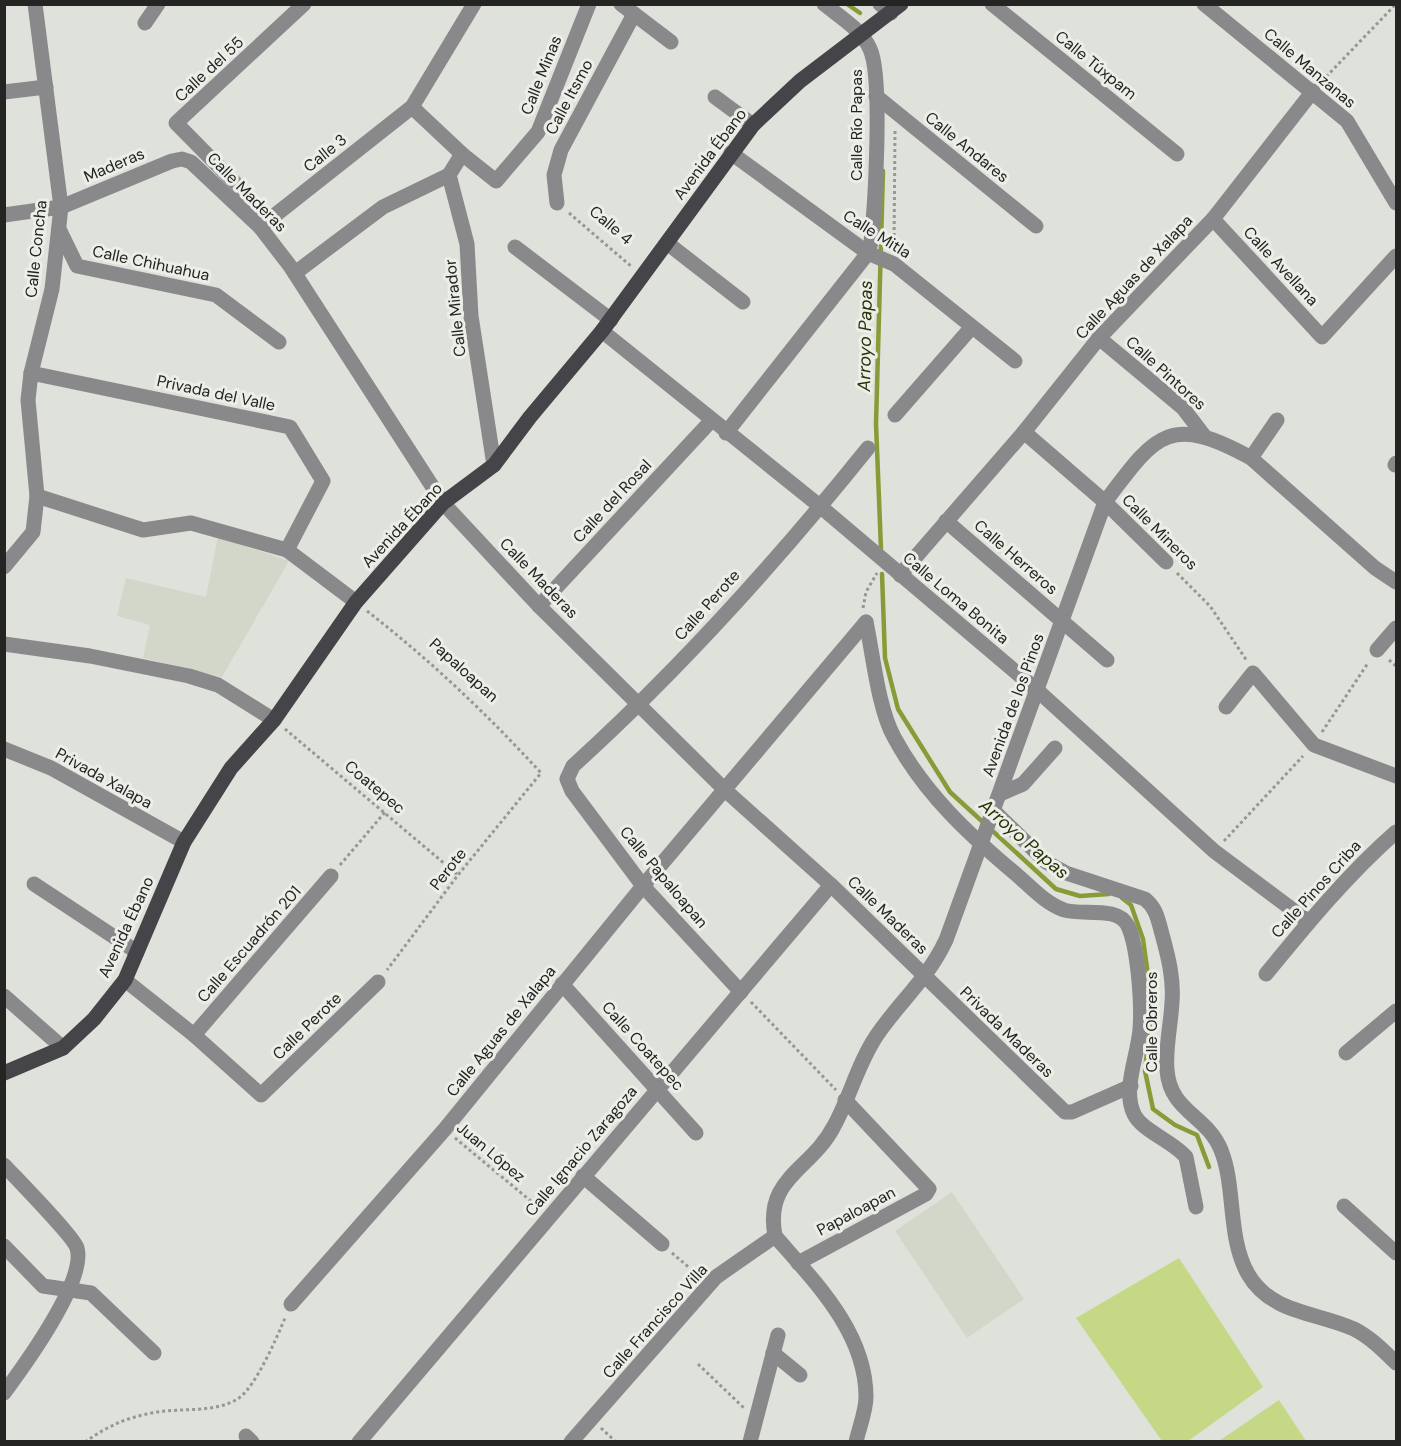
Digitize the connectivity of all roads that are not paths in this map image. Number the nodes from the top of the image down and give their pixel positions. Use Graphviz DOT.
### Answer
graph roads {
  1 [pos="35,4"];
  2 [pos="158,4"];
  3 [pos="304,4"];
  4 [pos="474,4"];
  5 [pos="589,4"];
  6 [pos="621,4"];
  7 [pos="824,4"];
  8 [pos="992,4"];
  9 [pos="1204,4"];
  10 [pos="891,7"];
  11 [pos="634,14"];
  12 [pos="145,23"];
  13 [pos="862,35"];
  14 [pos="671,42"];
  15 [pos="46,87"];
  16 [pos="1313,91"];
  17 [pos="4,92"];
  18 [pos="876,96"];
  19 [pos="715,97"];
  20 [pos="412,107"];
  21 [pos="753,125"];
  22 [pos="731,153"];
  23 [pos="462,154"];
  24 [pos="1177,154"];
  25 [pos="182,159"];
  26 [pos="448,175"];
  27 [pos="557,203"];
  28 [pos="1396,203"];
  29 [pos="62,207"];
  30 [pos="4,215"];
  31 [pos="1213,219"];
  32 [pos="256,223"];
  33 [pos="1036,226"];
  34 [pos="59,229"];
  35 [pos="667,243"];
  36 [pos="515,247"];
  37 [pos="1396,256"];
  38 [pos="881,258"];
  39 [pos="295,273"];
  40 [pos="743,302"];
  41 [pos="607,325"];
  42 [pos="971,328"];
  43 [pos="1099,338"];
  44 [pos="279,342"];
  45 [pos="1015,361"];
  46 [pos="31,373"];
  47 [pos="896,415"];
  48 [pos="1277,420"];
  49 [pos="711,421"];
  50 [pos="1024,432"];
  51 [pos="726,433"];
  52 [pos="1205,437"];
  53 [pos="868,448"];
  54 [pos="1251,458"];
  55 [pos="494,465"];
  56 [pos="37,496"];
  57 [pos="1105,502"];
  58 [pos="443,503"];
  59 [pos="820,507"];
  60 [pos="946,521"];
  61 [pos="287,550"];
  62 [pos="1166,562"];
  63 [pos="4,567"];
  64 [pos="900,575"];
  65 [pos="1396,582"];
  66 [pos="356,602"];
  67 [pos="539,606"];
  68 [pos="1061,621"];
  69 [pos="866,622"];
  70 [pos="1396,628"];
  71 [pos="4,644"];
  72 [pos="1377,650"];
  73 [pos="1107,660"];
  74 [pos="1037,690"];
  75 [pos="640,705"];
  76 [pos="1226,707"];
  77 [pos="274,720"];
  78 [pos="1055,748"];
  79 [pos="4,749"];
  80 [pos="1396,776"];
  81 [pos="567,779"];
  82 [pos="724,790"];
  83 [pos="1000,794"];
  84 [pos="992,816"];
  85 [pos="1396,832"];
  86 [pos="184,842"];
  87 [pos="983,842"];
  88 [pos="331,876"];
  89 [pos="34,884"];
  90 [pos="831,885"];
  91 [pos="643,886"];
  92 [pos="1309,922"];
  93 [pos="137,952"];
  94 [pos="1266,974"];
  95 [pos="926,977"];
  96 [pos="125,980"];
  97 [pos="378,982"];
  98 [pos="562,984"];
  99 [pos="741,992"];
  100 [pos="4,996"];
  101 [pos="1396,1011"];
  102 [pos="194,1035"];
  103 [pos="63,1048"];
  104 [pos="1346,1053"];
  105 [pos="4,1073"];
  106 [pos="1131,1086"];
  107 [pos="658,1088"];
  108 [pos="845,1100"];
  109 [pos="696,1133"];
  110 [pos="4,1165"];
  111 [pos="583,1176"];
  112 [pos="1344,1206"];
  113 [pos="1196,1207"];
  114 [pos="775,1236"];
  115 [pos="662,1244"];
  116 [pos="4,1246"];
  117 [pos="1396,1253"];
  118 [pos="798,1263"];
  119 [pos="69,1290"];
  120 [pos="291,1304"];
  121 [pos="777,1335"];
  122 [pos="154,1353"];
  123 [pos="773,1353"];
  124 [pos="1396,1363"];
  125 [pos="800,1376"];
  126 [pos="4,1393"];
  127 [pos="359,1442"];
  128 [pos="571,1442"];
  129 [pos="750,1442"];
  130 [pos="856,1442"];
  1 -- 15 [label="street, Calle Concha"];
  2 -- 12 [label="street"];
  3 -- 32 [label="street, Calle del 55"];
  4 -- 20 [label="street"];
  5 -- 23 [label="street, Calle Minas"];
  6 -- 11 [label="street"];
  7 -- 13 [label="street"];
  8 -- 24 [label="street, Calle Túxpam"];
  9 -- 16 [label="street, Calle Manzanas"];
  10 -- 13 [label="main road, Avenida Ébano"];
  11 -- 14 [label="street"];
  11 -- 27 [label="street, Calle Itsmo"];
  13 -- 18 [label="street, Calle Río Papas"];
  13 -- 21 [label="main road, Avenida Ébano"];
  15 -- 17 [label="street"];
  15 -- 29 [label="street, Calle Concha"];
  16 -- 28 [label="street, Calle Manzanas"];
  16 -- 31 [label="street, Calle Aguas de Xalapa"];
  18 -- 33 [label="street, Calle Andares"];
  18 -- 38 [label="street, Calle Río Papas"];
  19 -- 21 [label="street"];
  20 -- 23 [label="street"];
  20 -- 32 [label="street, Calle 3"];
  21 -- 22 [label="main road, Avenida Ébano"];
  22 -- 35 [label="main road, Avenida Ébano"];
  22 -- 38 [label="street, Calle Mitla"];
  23 -- 26 [label="street"];
  25 -- 29 [label="street, Maderas"];
  25 -- 32 [label="street, Calle Maderas"];
  26 -- 39 [label="street"];
  26 -- 55 [label="street, Calle Mirador"];
  29 -- 30 [label="street, Maderas"];
  29 -- 34 [label="street, Calle Concha"];
  31 -- 37 [label="street, Calle Avellana"];
  31 -- 43 [label="street, Calle Aguas de Xalapa"];
  32 -- 39 [label="street, Calle Maderas"];
  34 -- 44 [label="street, Calle Chihuahua"];
  34 -- 46 [label="street, Calle Concha"];
  35 -- 40 [label="street"];
  35 -- 41 [label="main road, Avenida Ébano"];
  36 -- 41 [label="street, Calle Loma Bonita"];
  38 -- 42 [label="street, Calle Mitla"];
  38 -- 51 [label="street"];
  39 -- 58 [label="street, Calle Maderas"];
  41 -- 49 [label="street, Calle Loma Bonita"];
  41 -- 55 [label="main road, Avenida Ébano"];
  42 -- 45 [label="street, Calle Mitla"];
  42 -- 47 [label="street"];
  43 -- 50 [label="street, Calle Aguas de Xalapa"];
  43 -- 52 [label="street, Calle Pintores"];
  46 -- 56 [label="street, Calle Concha"];
  46 -- 61 [label="street, Privada del Valle"];
  48 -- 54 [label="street"];
  49 -- 51 [label="street, Calle Loma Bonita"];
  49 -- 67 [label="street, Calle del Rosal"];
  50 -- 57 [label="street, Calle Mineros"];
  50 -- 60 [label="street, Calle Aguas de Xalapa"];
  51 -- 59 [label="street, Calle Loma Bonita"];
  52 -- 54 [label="street, Avenida de los Pinos"];
  52 -- 57 [label="street, Avenida de los Pinos"];
  53 -- 59 [label="street, Calle Perote"];
  54 -- 65 [label="street, Avenida de los Pinos"];
  55 -- 58 [label="main road, Avenida Ébano"];
  56 -- 61 [label="street"];
  56 -- 63 [label="street, Calle Concha"];
  57 -- 62 [label="street, Calle Mineros"];
  57 -- 68 [label="street, Avenida de los Pinos"];
  58 -- 66 [label="main road, Avenida Ébano"];
  58 -- 67 [label="street, Calle Maderas"];
  59 -- 64 [label="street, Calle Loma Bonita"];
  59 -- 75 [label="street, Calle Perote"];
  60 -- 64 [label="street, Calle Aguas de Xalapa"];
  60 -- 68 [label="street, Calle Herreros"];
  61 -- 66 [label="street"];
  64 -- 74 [label="street, Calle Loma Bonita"];
  66 -- 77 [label="main road, Avenida Ébano"];
  67 -- 75 [label="street, Calle Maderas"];
  68 -- 73 [label="street, Calle Herreros"];
  68 -- 74 [label="street, Avenida de los Pinos"];
  69 -- 82 [label="street, Calle Aguas de Xalapa"];
  69 -- 87 [label="street, Calle Obreros"];
  70 -- 72 [label="street"];
  71 -- 77 [label="street"];
  74 -- 83 [label="street, Avenida de los Pinos"];
  74 -- 92 [label="street, Calle Loma Bonita"];
  75 -- 81 [label="street, Calle Perote"];
  75 -- 82 [label="street, Calle Maderas"];
  76 -- 80 [label="street"];
  77 -- 86 [label="main road, Avenida Ébano"];
  78 -- 83 [label="street"];
  79 -- 86 [label="street, Privada Xalapa"];
  81 -- 91 [label="street, Calle Papaloapan"];
  82 -- 90 [label="street, Calle Maderas"];
  82 -- 91 [label="street, Calle Aguas de Xalapa"];
  83 -- 84 [label="street, Avenida de los Pinos"];
  84 -- 87 [label="street, Avenida de los Pinos"];
  84 -- 124 [label="street, Calle Obreros"];
  85 -- 92 [label="street, Calle Pinos Criba"];
  86 -- 93 [label="main road, Avenida Ébano"];
  87 -- 95 [label="street, Avenida de los Pinos"];
  87 -- 106 [label="street, Calle Obreros"];
  88 -- 102 [label="street, Calle Escuadrón 201"];
  89 -- 93 [label="street"];
  90 -- 95 [label="street, Calle Maderas"];
  90 -- 99 [label="street, Calle Ignacio Zaragoza"];
  91 -- 98 [label="street, Calle Aguas de Xalapa"];
  91 -- 99 [label="street, Calle Papaloapan"];
  92 -- 94 [label="street, Calle Pinos Criba"];
  93 -- 96 [label="main road, Avenida Ébano"];
  95 -- 106 [label="street, Privada Maderas"];
  95 -- 108 [label="street, Avenida de los Pinos"];
  96 -- 102 [label="street"];
  96 -- 103 [label="main road, Avenida Ébano"];
  97 -- 102 [label="street, Calle Perote"];
  98 -- 107 [label="street, Calle Coatepec"];
  98 -- 120 [label="street, Calle Aguas de Xalapa"];
  99 -- 107 [label="street, Calle Ignacio Zaragoza"];
  100 -- 103 [label="street"];
  101 -- 104 [label="street"];
  103 -- 105 [label="main road, Avenida Ébano"];
  106 -- 113 [label="street, Calle Obreros"];
  107 -- 109 [label="street, Calle Coatepec"];
  107 -- 111 [label="street, Calle Ignacio Zaragoza"];
  108 -- 114 [label="street, Avenida de los Pinos"];
  108 -- 118 [label="street, Papaloapan"];
  110 -- 119 [label="street"];
  111 -- 115 [label="street"];
  111 -- 127 [label="street, Calle Ignacio Zaragoza"];
  112 -- 117 [label="street"];
  114 -- 118 [label="street"];
  114 -- 128 [label="street, Calle Francisco Villa"];
  116 -- 119 [label="street"];
  118 -- 130 [label="street"];
  119 -- 122 [label="street"];
  119 -- 126 [label="street"];
  121 -- 123 [label="street"];
  123 -- 125 [label="street"];
  123 -- 129 [label="street"];
}
